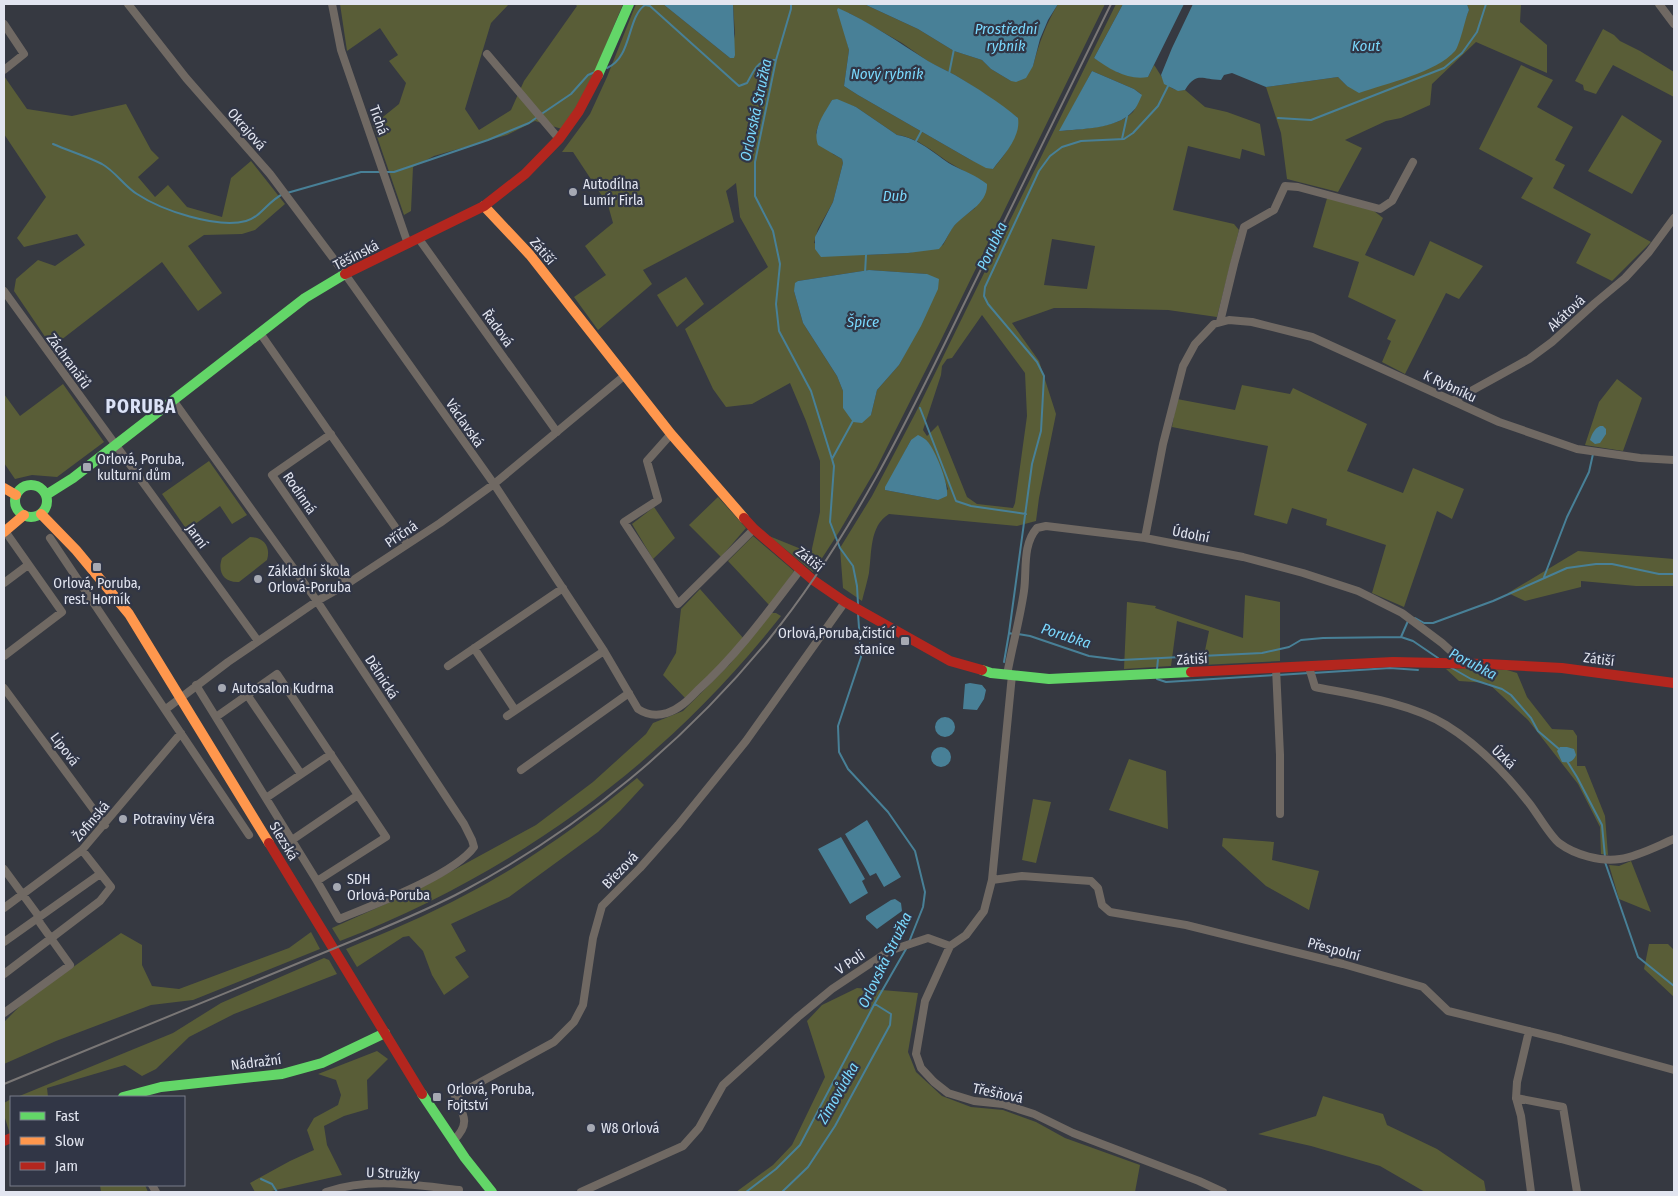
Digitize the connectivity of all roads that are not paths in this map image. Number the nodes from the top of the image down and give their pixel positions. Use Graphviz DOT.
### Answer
graph roads {
  1 [pos="128,4"];
  2 [pos="332,4"];
  3 [pos="629,4"];
  4 [pos="1659,4"];
  5 [pos="4,24"];
  6 [pos="1674,24"];
  7 [pos="487,54"];
  8 [pos="4,70"];
  9 [pos="559,139"];
  10 [pos="1413,162"];
  11 [pos="484,206"];
  12 [pos="1674,218"];
  13 [pos="419,239"];
  14 [pos="408,244"];
  15 [pos="345,274"];
  16 [pos="4,291"];
  17 [pos="1220,322"];
  18 [pos="260,333"];
  19 [pos="624,376"];
  20 [pos="173,400"];
  21 [pos="1453,401"];
  22 [pos="557,432"];
  23 [pos="331,434"];
  24 [pos="671,434"];
  25 [pos="116,445"];
  26 [pos="1674,460"];
  27 [pos="494,484"];
  28 [pos="4,488"];
  29 [pos="16,495"];
  30 [pos="46,495"];
  31 [pos="41,514"];
  32 [pos="24,515"];
  33 [pos="754,529"];
  34 [pos="4,531"];
  35 [pos="50,538"];
  36 [pos="1145,538"];
  37 [pos="407,544"];
  38 [pos="28,564"];
  39 [pos="800,570"];
  40 [pos="4,583"];
  41 [pos="347,584"];
  42 [pos="562,588"];
  43 [pos="317,601"];
  44 [pos="845,602"];
  45 [pos="258,641"];
  46 [pos="474,648"];
  47 [pos="604,651"];
  48 [pos="4,656"];
  49 [pos="1464,663"];
  50 [pos="448,666"];
  51 [pos="1309,666"];
  52 [pos="1276,668"];
  53 [pos="1010,675"];
  54 [pos="1674,683"];
  55 [pos="196,685"];
  56 [pos="4,688"];
  57 [pos="629,693"];
  58 [pos="248,696"];
  59 [pos="181,699"];
  60 [pos="166,709"];
  61 [pos="515,710"];
  62 [pos="507,716"];
  63 [pos="216,717"];
  64 [pos="181,733"];
  65 [pos="330,754"];
  66 [pos="521,770"];
  67 [pos="301,774"];
  68 [pos="358,795"];
  69 [pos="266,798"];
  70 [pos="1280,814"];
  71 [pos="105,824"];
  72 [pos="249,836"];
  73 [pos="1674,839"];
  74 [pos="292,840"];
  75 [pos="82,850"];
  76 [pos="4,869"];
  77 [pos="100,874"];
  78 [pos="992,880"];
  79 [pos="317,881"];
  80 [pos="23,895"];
  81 [pos="4,908"];
  82 [pos="38,918"];
  83 [pos="339,919"];
  84 [pos="50,938"];
  85 [pos="4,942"];
  86 [pos="950,946"];
  87 [pos="4,974"];
  88 [pos="4,1013"];
  89 [pos="1529,1031"];
  90 [pos="385,1033"];
  91 [pos="1674,1070"];
  92 [pos="128,1096"];
  93 [pos="1516,1098"];
  94 [pos="453,1140"];
  95 [pos="460,1190"];
  96 [pos="326,1192"];
  97 [pos="492,1192"];
  98 [pos="582,1192"];
  99 [pos="1223,1192"];
  100 [pos="1531,1192"];
  101 [pos="1578,1192"];
  1 -- 15 [label="street, Okrajová"];
  2 -- 14 [label="street, Tichá"];
  3 -- 9 [label="street, Těšínská"];
  4 -- 6 [label="street"];
  5 -- 8 [label="street"];
  7 -- 9 [label="street"];
  9 -- 11 [label="street, Těšínská"];
  10 -- 17 [label="street"];
  11 -- 13 [label="street, Těšínská"];
  11 -- 19 [label="street, Zátiší"];
  12 -- 21 [label="street, Akátová"];
  13 -- 14 [label="street, Těšínská"];
  13 -- 22 [label="street, Řadová"];
  14 -- 15 [label="street, Těšínská"];
  15 -- 18 [label="street, Těšínská"];
  15 -- 27 [label="street, Václavská"];
  16 -- 25 [label="street, Záchranářů"];
  17 -- 21 [label="street, K Rybníku"];
  17 -- 36 [label="street"];
  18 -- 20 [label="street, Těšínská"];
  18 -- 23 [label="street"];
  19 -- 22 [label="street, Příčná"];
  19 -- 24 [label="street, Zátiší"];
  20 -- 25 [label="street, Těšínská"];
  20 -- 43 [label="street, Dělnická"];
  21 -- 26 [label="street, K Rybníku"];
  22 -- 27 [label="street, Příčná"];
  23 -- 37 [label="street"];
  23 -- 41 [label="street, Rodinná"];
  24 -- 33 [label="street, Zátiší"];
  24 -- 33 [label="street"];
  25 -- 30 [label="street, Těšínská"];
  25 -- 45 [label="street, Jarní"];
  27 -- 37 [label="street, Příčná"];
  27 -- 42 [label="street, Václavská"];
  28 -- 29 [label="street"];
  29 -- 30 [label="street"];
  29 -- 32 [label="street"];
  30 -- 31 [label="street"];
  31 -- 32 [label="street"];
  31 -- 59 [label="street, Slezská"];
  32 -- 34 [label="street"];
  33 -- 39 [label="street, Zátiší"];
  34 -- 38 [label="street"];
  35 -- 60 [label="street, Slezská"];
  36 -- 49 [label="street, Údolní"];
  36 -- 53 [label="street, Údolní"];
  37 -- 41 [label="street, Příčná"];
  38 -- 40 [label="street"];
  38 -- 48 [label="street"];
  39 -- 44 [label="street, Zátiší"];
  39 -- 57 [label="street, Václavská"];
  41 -- 43 [label="street, Příčná"];
  42 -- 46 [label="street"];
  42 -- 47 [label="street, Václavská"];
  43 -- 45 [label="street, Příčná"];
  43 -- 83 [label="street, Dělnická"];
  44 -- 53 [label="street, Zátiší"];
  44 -- 94 [label="street, Březová"];
  45 -- 55 [label="street, Příčná"];
  46 -- 50 [label="street"];
  46 -- 61 [label="street"];
  47 -- 57 [label="street, Václavská"];
  47 -- 61 [label="street"];
  49 -- 51 [label="street, Zátiší"];
  49 -- 54 [label="street, Zátiší"];
  51 -- 52 [label="street, Zátiší"];
  51 -- 73 [label="street, Úzká"];
  52 -- 53 [label="street, Zátiší"];
  52 -- 70 [label="street"];
  53 -- 78 [label="street"];
  55 -- 59 [label="street, Příčná"];
  55 -- 63 [label="street, Slezská"];
  56 -- 71 [label="street, Lipová"];
  57 -- 66 [label="street"];
  58 -- 63 [label="street"];
  58 -- 65 [label="street"];
  58 -- 67 [label="street"];
  59 -- 60 [label="street, Příčná"];
  59 -- 90 [label="street, Slezská"];
  60 -- 64 [label="street, Slezská"];
  61 -- 62 [label="street"];
  63 -- 69 [label="street, Slezská"];
  64 -- 71 [label="street, Žofinská"];
  64 -- 72 [label="street, Slezská"];
  65 -- 67 [label="street"];
  65 -- 68 [label="street"];
  67 -- 69 [label="street"];
  68 -- 74 [label="street"];
  68 -- 79 [label="street"];
  69 -- 74 [label="street, Slezská"];
  71 -- 75 [label="street, Žofinská"];
  74 -- 79 [label="street, Slezská"];
  75 -- 77 [label="street"];
  75 -- 80 [label="street, Žofinská"];
  76 -- 80 [label="street"];
  77 -- 82 [label="street"];
  77 -- 84 [label="street"];
  78 -- 86 [label="street"];
  78 -- 89 [label="street, Přespolní"];
  79 -- 83 [label="street, Slezská"];
  80 -- 81 [label="street, Žofinská"];
  80 -- 82 [label="street"];
  82 -- 84 [label="street"];
  82 -- 85 [label="street"];
  84 -- 87 [label="street"];
  84 -- 88 [label="street"];
  86 -- 98 [label="street, V Poli"];
  86 -- 99 [label="street, Třešňová"];
  89 -- 91 [label="street, Přespolní"];
  89 -- 93 [label="street"];
  90 -- 92 [label="street, Nádražní"];
  90 -- 94 [label="street, Slezská"];
  93 -- 100 [label="street"];
  93 -- 101 [label="street"];
  94 -- 97 [label="street, Slezská"];
  95 -- 96 [label="street, U Stružky"];
}
